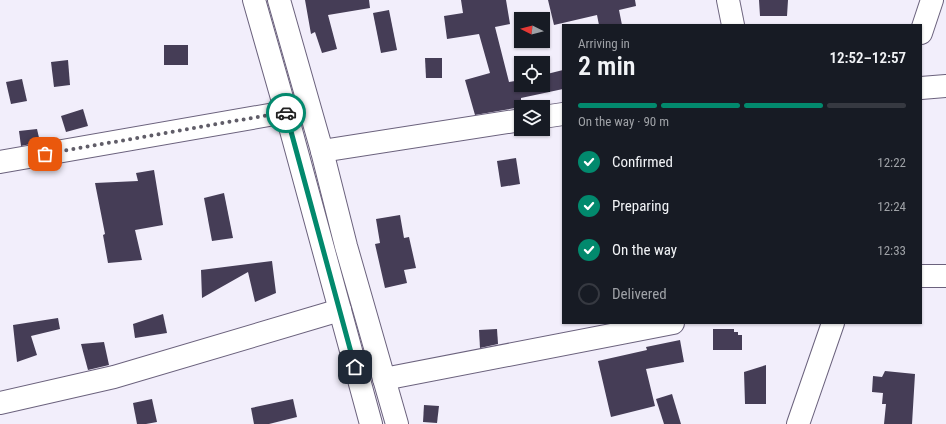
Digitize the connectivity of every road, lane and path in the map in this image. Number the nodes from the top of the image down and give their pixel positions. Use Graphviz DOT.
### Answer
graph roads {
  1 [pos="254,0"];
  2 [pos="280,0"];
  3 [pos="728,0"];
  4 [pos="932,0"];
  5 [pos="734,24"];
  6 [pos="922,30"];
  7 [pos="946,86"];
  8 [pos="922,88"];
  9 [pos="286,112"];
  10 [pos="562,114"];
  11 [pos="550,116"];
  12 [pos="514,121"];
  13 [pos="322,151"];
  14 [pos="0,162"];
  15 [pos="922,276"];
  16 [pos="946,276"];
  17 [pos="340,310"];
  18 [pos="667,324"];
  19 [pos="833,324"];
  20 [pos="384,379"];
  21 [pos="0,403"];
  22 [pos="371,424"];
  23 [pos="397,424"];
  24 [pos="798,424"];
  1 -- 9 [label="street"];
  2 -- 13 [label="street"];
  3 -- 5 [label="street"];
  4 -- 6 [label="street"];
  7 -- 8 [label="street"];
  9 -- 14 [label="street"];
  9 -- 17 [label="street"];
  10 -- 11 [label="street"];
  12 -- 13 [label="street"];
  13 -- 20 [label="street"];
  15 -- 16 [label="street"];
  17 -- 21 [label="street"];
  17 -- 22 [label="street"];
  18 -- 20 [label="street"];
  19 -- 24 [label="street"];
  20 -- 23 [label="street"];
}
